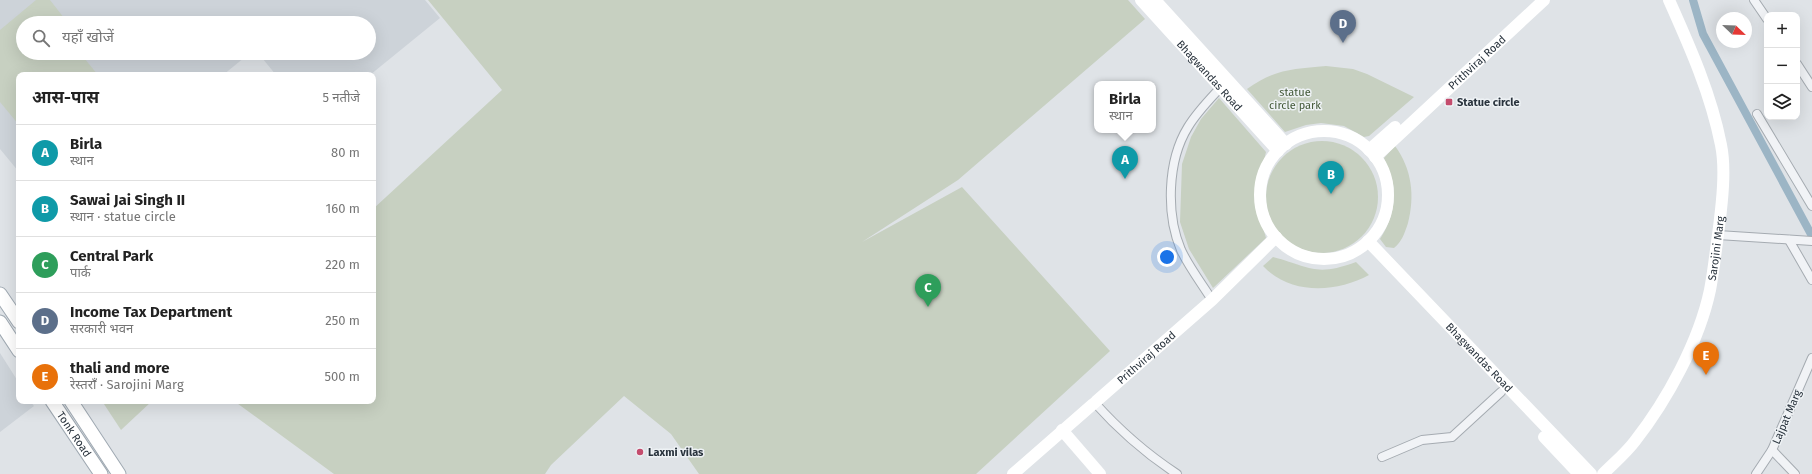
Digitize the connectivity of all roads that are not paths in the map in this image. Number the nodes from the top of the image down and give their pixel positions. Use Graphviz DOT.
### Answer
graph roads {
  1 [pos="1141,0"];
  2 [pos="1155,0"];
  3 [pos="1537,0"];
  4 [pos="1544,0"];
  5 [pos="1669,0"];
  6 [pos="1754,0"];
  7 [pos="1764,15"];
  8 [pos="1800,69"];
  9 [pos="1221,87"];
  10 [pos="1812,87"];
  11 [pos="1757,114"];
  12 [pos="1282,147"];
  13 [pos="1372,154"];
  14 [pos="1812,206"];
  15 [pos="1718,235"];
  16 [pos="1276,237"];
  17 [pos="1791,240"];
  18 [pos="1812,241"];
  19 [pos="1365,244"];
  20 [pos="1812,280"];
  21 [pos="0,294"];
  22 [pos="1212,300"];
  23 [pos="16,318"];
  24 [pos="0,322"];
  25 [pos="16,346"];
  26 [pos="1812,358"];
  27 [pos="1501,392"];
  28 [pos="1094,402"];
  29 [pos="54,404"];
  30 [pos="72,404"];
  31 [pos="1062,430"];
  32 [pos="1772,450"];
  33 [pos="1382,457"];
  34 [pos="98,472"];
  35 [pos="119,474"];
  36 [pos="1013,474"];
  37 [pos="1100,474"];
  38 [pos="1177,474"];
  39 [pos="1579,474"];
  40 [pos="1591,474"];
  41 [pos="1603,474"];
  42 [pos="1756,474"];
  43 [pos="1795,474"];
  1 -- 9 [label="street, Bhagwandas Road"];
  2 -- 12 [label="street, Bhagwandas Road"];
  3 -- 13 [label="street, Prithviraj Road"];
  4 -- 13 [label="street, Prithviraj Road"];
  5 -- 15 [label="street, Sarojini Marg"];
  6 -- 7 [label="street"];
  8 -- 10 [label="street"];
  9 -- 12 [label="street, Bhagwandas Road"];
  9 -- 22 [label="street"];
  11 -- 14 [label="street"];
  12 -- 13 [label="street"];
  12 -- 16 [label="street"];
  13 -- 19 [label="street"];
  15 -- 17 [label="street"];
  15 -- 41 [label="street, Sarojini Marg"];
  16 -- 19 [label="street"];
  16 -- 22 [label="street, Prithviraj Road"];
  17 -- 18 [label="street"];
  17 -- 20 [label="street"];
  19 -- 27 [label="street, Bhagwandas Road"];
  19 -- 40 [label="street, Bhagwandas Road"];
  21 -- 23 [label="main road"];
  22 -- 28 [label="street, Prithviraj Road"];
  24 -- 25 [label="main road"];
  26 -- 32 [label="street, Lajpat Marg"];
  27 -- 33 [label="street"];
  27 -- 39 [label="street, Bhagwandas Road"];
  28 -- 31 [label="street, Prithviraj Road"];
  28 -- 38 [label="street"];
  29 -- 34 [label="main road, Tonk Road"];
  30 -- 35 [label="main road"];
  31 -- 36 [label="street, Prithviraj Road"];
  31 -- 37 [label="street"];
  32 -- 42 [label="street, Lajpat Marg"];
  32 -- 43 [label="street"];
}
